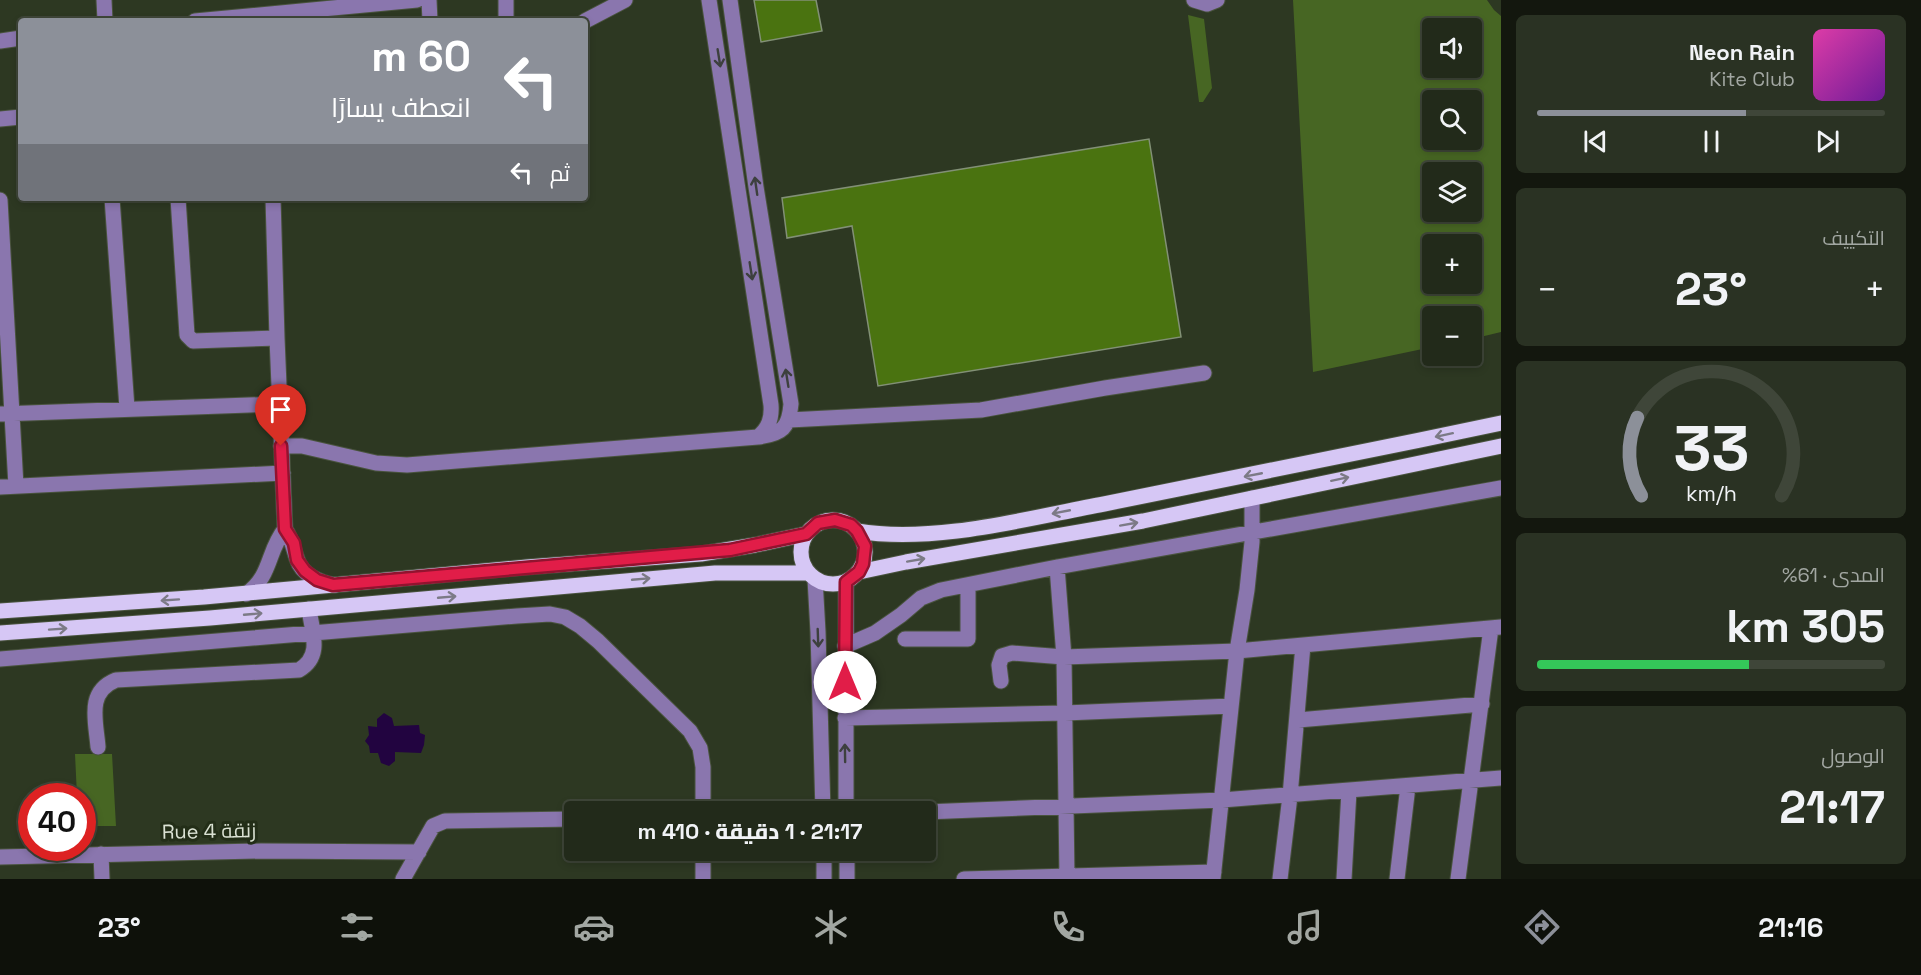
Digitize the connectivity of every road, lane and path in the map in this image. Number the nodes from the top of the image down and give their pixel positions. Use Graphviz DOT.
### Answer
graph roads {
  1 [pos="104,0"];
  2 [pos="417,0"];
  3 [pos="429,0"];
  4 [pos="506,0"];
  5 [pos="625,0"];
  6 [pos="709,0"];
  7 [pos="730,0"];
  8 [pos="1194,0"];
  9 [pos="1216,0"];
  10 [pos="267,12"];
  11 [pos="105,18"];
  12 [pos="219,18"];
  13 [pos="430,18"];
  14 [pos="506,18"];
  15 [pos="588,19"];
  16 [pos="18,38"];
  17 [pos="0,41"];
  18 [pos="18,117"];
  19 [pos="0,119"];
  20 [pos="0,200"];
  21 [pos="112,201"];
  22 [pos="178,201"];
  23 [pos="273,201"];
  24 [pos="277,338"];
  25 [pos="1204,374"];
  26 [pos="280,404"];
  27 [pos="127,408"];
  28 [pos="6,414"];
  29 [pos="789,420"];
  30 [pos="1501,423"];
  31 [pos="758,437"];
  32 [pos="281,446"];
  33 [pos="1501,446"];
  34 [pos="283,473"];
  35 [pos="16,486"];
  36 [pos="0,487"];
  37 [pos="1501,488"];
  38 [pos="1252,498"];
  39 [pos="285,529"];
  40 [pos="857,531"];
  41 [pos="1251,533"];
  42 [pos="806,534"];
  43 [pos="1057,567"];
  44 [pos="859,572"];
  45 [pos="811,576"];
  46 [pos="846,582"];
  47 [pos="341,585"];
  48 [pos="968,585"];
  49 [pos="246,594"];
  50 [pos="309,609"];
  51 [pos="0,611"];
  52 [pos="1496,628"];
  53 [pos="312,632"];
  54 [pos="0,633"];
  55 [pos="905,639"];
  56 [pos="1303,645"];
  57 [pos="845,646"];
  58 [pos="1237,651"];
  59 [pos="1064,657"];
  60 [pos="0,659"];
  61 [pos="1001,681"];
  62 [pos="1482,704"];
  63 [pos="1231,706"];
  64 [pos="1065,713"];
  65 [pos="845,718"];
  66 [pos="1298,720"];
  67 [pos="98,747"];
  68 [pos="1501,778"];
  69 [pos="1473,780"];
  70 [pos="1408,786"];
  71 [pos="1349,791"];
  72 [pos="1290,796"];
  73 [pos="1222,800"];
  74 [pos="703,801"];
  75 [pos="823,801"];
  76 [pos="846,801"];
  77 [pos="1066,806"];
  78 [pos="936,812"];
  79 [pos="564,819"];
  80 [pos="419,852"];
  81 [pos="101,854"];
  82 [pos="0,857"];
  83 [pos="703,861"];
  84 [pos="824,861"];
  85 [pos="847,861"];
  86 [pos="1213,875"];
  87 [pos="1067,878"];
  88 [pos="102,879"];
  89 [pos="403,879"];
  90 [pos="703,879"];
  91 [pos="824,879"];
  92 [pos="847,879"];
  93 [pos="964,879"];
  94 [pos="1280,879"];
  95 [pos="1344,879"];
  96 [pos="1397,879"];
  97 [pos="1458,879"];
  1 -- 11 [label="street"];
  2 -- 10 [label="street"];
  3 -- 13 [label="street"];
  4 -- 14 [label="street"];
  5 -- 15 [label="street"];
  6 -- 31 [label="street, one-way"];
  29 -- 7 [label="street, one-way"];
  8 -- 9 [label="street"];
  10 -- 12 [label="street"];
  16 -- 17 [label="street"];
  18 -- 19 [label="street"];
  20 -- 28 [label="street"];
  21 -- 27 [label="street"];
  22 -- 24 [label="street"];
  23 -- 24 [label="street"];
  24 -- 26 [label="street"];
  25 -- 29 [label="street"];
  26 -- 27 [label="street"];
  26 -- 32 [label="street"];
  27 -- 28 [label="street"];
  28 -- 35 [label="street"];
  29 -- 31 [label="street"];
  30 -- 40 [label="main road, one-way"];
  31 -- 32 [label="street"];
  32 -- 34 [label="street"];
  38 -- 33 [label="main road, one-way"];
  34 -- 35 [label="street"];
  34 -- 39 [label="street"];
  35 -- 36 [label="street"];
  37 -- 41 [label="street"];
  38 -- 41 [label="street"];
  44 -- 38 [label="main road, one-way"];
  39 -- 47 [label="street"];
  39 -- 49 [label="street"];
  40 -- 42 [label="main road"];
  40 -- 44 [label="main road"];
  41 -- 43 [label="street"];
  41 -- 58 [label="street"];
  42 -- 45 [label="main road"];
  42 -- 47 [label="main road"];
  43 -- 48 [label="street"];
  43 -- 59 [label="street"];
  44 -- 46 [label="main road"];
  45 -- 46 [label="main road"];
  50 -- 45 [label="main road, one-way"];
  45 -- 75 [label="street, one-way"];
  46 -- 57 [label="street"];
  47 -- 49 [label="main road"];
  48 -- 55 [label="street"];
  48 -- 57 [label="street"];
  49 -- 51 [label="main road, one-way"];
  50 -- 53 [label="street"];
  54 -- 50 [label="main road, one-way"];
  52 -- 56 [label="street"];
  52 -- 62 [label="street"];
  53 -- 60 [label="street"];
  53 -- 67 [label="street"];
  53 -- 74 [label="street"];
  56 -- 58 [label="street"];
  56 -- 66 [label="street"];
  57 -- 65 [label="street"];
  58 -- 59 [label="street"];
  58 -- 63 [label="street"];
  59 -- 61 [label="street"];
  59 -- 64 [label="street"];
  62 -- 66 [label="street"];
  62 -- 69 [label="street"];
  63 -- 64 [label="street"];
  63 -- 73 [label="street"];
  64 -- 65 [label="street"];
  64 -- 77 [label="street"];
  76 -- 65 [label="street, one-way"];
  66 -- 72 [label="street"];
  68 -- 69 [label="street"];
  69 -- 70 [label="street"];
  69 -- 97 [label="street"];
  70 -- 71 [label="street"];
  70 -- 96 [label="street"];
  71 -- 72 [label="street"];
  71 -- 95 [label="street"];
  72 -- 73 [label="street"];
  72 -- 94 [label="street"];
  73 -- 77 [label="street"];
  73 -- 86 [label="street"];
  77 -- 78 [label="street"];
  77 -- 87 [label="street"];
  79 -- 80 [label="street"];
  80 -- 81 [label="street, Rue 4 زنقة"];
  80 -- 89 [label="street"];
  81 -- 82 [label="street, Rue 4 زنقة"];
  81 -- 88 [label="street"];
  83 -- 90 [label="street"];
  84 -- 91 [label="street"];
  85 -- 92 [label="street"];
  86 -- 87 [label="street"];
  87 -- 93 [label="street"];
}
